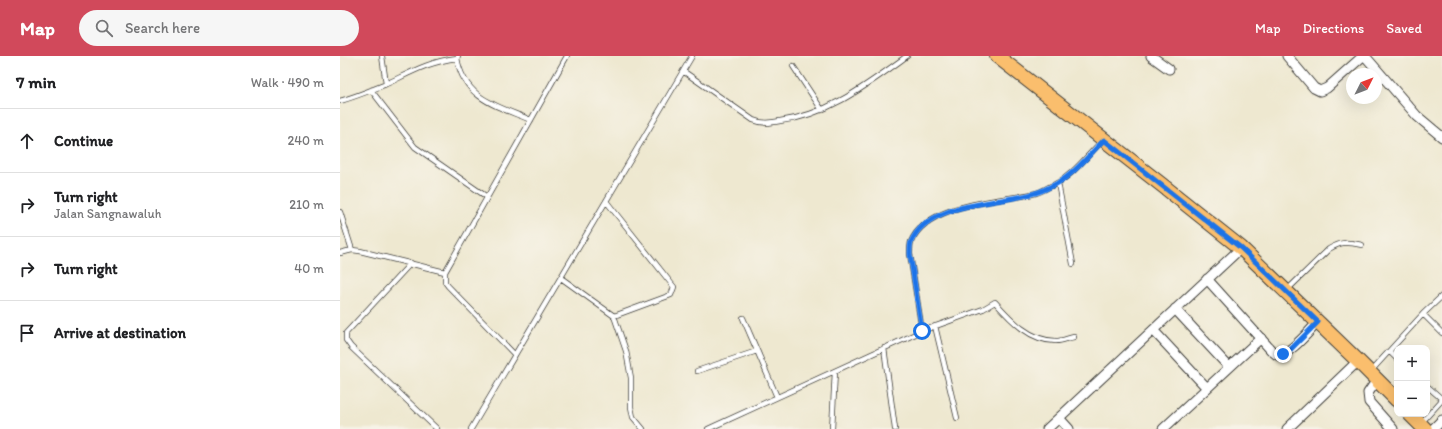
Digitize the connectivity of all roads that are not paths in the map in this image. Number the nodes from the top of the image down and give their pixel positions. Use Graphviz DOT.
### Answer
graph roads {
  1 [pos="382,56"];
  2 [pos="566,56"];
  3 [pos="692,56"];
  4 [pos="907,56"];
  5 [pos="997,56"];
  6 [pos="1152,56"];
  7 [pos="1287,56"];
  8 [pos="1364,56"];
  9 [pos="458,57"];
  10 [pos="793,66"];
  11 [pos="1169,69"];
  12 [pos="683,71"];
  13 [pos="386,84"];
  14 [pos="371,90"];
  15 [pos="340,101"];
  16 [pos="822,110"];
  17 [pos="530,120"];
  18 [pos="1442,137"];
  19 [pos="1104,140"];
  20 [pos="1058,183"];
  21 [pos="487,197"];
  22 [pos="606,201"];
  23 [pos="340,212"];
  24 [pos="1362,244"];
  25 [pos="1241,248"];
  26 [pos="352,250"];
  27 [pos="340,253"];
  28 [pos="410,263"];
  29 [pos="1073,264"];
  30 [pos="445,272"];
  31 [pos="561,278"];
  32 [pos="1207,279"];
  33 [pos="1286,291"];
  34 [pos="1442,296"];
  35 [pos="1175,310"];
  36 [pos="1424,314"];
  37 [pos="614,316"];
  38 [pos="743,318"];
  39 [pos="1318,322"];
  40 [pos="935,326"];
  41 [pos="340,330"];
  42 [pos="1153,330"];
  43 [pos="922,331"];
  44 [pos="346,333"];
  45 [pos="1442,333"];
  46 [pos="1074,337"];
  47 [pos="1261,338"];
  48 [pos="884,348"];
  49 [pos="757,351"];
  50 [pos="1390,352"];
  51 [pos="515,355"];
  52 [pos="1394,356"];
  53 [pos="1358,361"];
  54 [pos="1229,367"];
  55 [pos="835,371"];
  56 [pos="697,372"];
  57 [pos="1373,376"];
  58 [pos="1207,388"];
  59 [pos="1430,389"];
  60 [pos="777,397"];
  61 [pos="1394,397"];
  62 [pos="1442,400"];
  63 [pos="1414,417"];
  64 [pos="957,418"];
  65 [pos="1059,418"];
  66 [pos="1442,420"];
  67 [pos="1426,427"];
  68 [pos="436,429"];
  69 [pos="471,429"];
  70 [pos="643,429"];
  71 [pos="708,429"];
  72 [pos="832,429"];
  73 [pos="895,429"];
  74 [pos="1047,429"];
  75 [pos="1069,429"];
  76 [pos="1164,429"];
  77 [pos="1287,429"];
  78 [pos="1393,429"];
  1 -- 13 [label="lane"];
  2 -- 17 [label="lane"];
  3 -- 12 [label="lane"];
  4 -- 16 [label="lane"];
  5 -- 19 [label="main road"];
  6 -- 11 [label="street"];
  7 -- 8 [label="street"];
  8 -- 18 [label="street"];
  9 -- 13 [label="lane"];
  9 -- 17 [label="lane"];
  10 -- 16 [label="lane"];
  12 -- 16 [label="lane"];
  12 -- 22 [label="lane"];
  13 -- 14 [label="lane"];
  14 -- 15 [label="lane"];
  14 -- 21 [label="lane"];
  17 -- 21 [label="lane"];
  19 -- 20 [label="lane"];
  19 -- 25 [label="main road"];
  20 -- 29 [label="lane"];
  20 -- 43 [label="lane"];
  21 -- 30 [label="lane"];
  22 -- 31 [label="lane"];
  22 -- 37 [label="lane"];
  23 -- 26 [label="lane"];
  24 -- 33 [label="lane"];
  25 -- 32 [label="street"];
  25 -- 33 [label="main road"];
  26 -- 27 [label="lane"];
  26 -- 28 [label="lane"];
  28 -- 30 [label="lane"];
  28 -- 44 [label="lane"];
  30 -- 51 [label="lane"];
  31 -- 37 [label="lane"];
  31 -- 51 [label="lane"];
  32 -- 35 [label="street"];
  32 -- 47 [label="street"];
  33 -- 39 [label="main road"];
  34 -- 36 [label="lane"];
  35 -- 42 [label="street"];
  35 -- 54 [label="street"];
  36 -- 45 [label="lane"];
  36 -- 50 [label="lane"];
  37 -- 70 [label="lane"];
  38 -- 49 [label="lane"];
  39 -- 47 [label="street"];
  39 -- 53 [label="main road"];
  40 -- 43 [label="lane"];
  40 -- 46 [label="lane"];
  40 -- 64 [label="lane"];
  41 -- 44 [label="lane"];
  42 -- 58 [label="street"];
  42 -- 65 [label="street"];
  43 -- 48 [label="lane"];
  44 -- 68 [label="lane"];
  47 -- 54 [label="street"];
  48 -- 55 [label="lane"];
  48 -- 73 [label="lane"];
  49 -- 56 [label="lane"];
  49 -- 60 [label="lane"];
  50 -- 52 [label="lane"];
  50 -- 57 [label="lane"];
  51 -- 69 [label="lane"];
  53 -- 57 [label="main road"];
  53 -- 77 [label="street"];
  54 -- 58 [label="street"];
  55 -- 60 [label="lane"];
  55 -- 72 [label="lane"];
  57 -- 61 [label="main road"];
  57 -- 78 [label="street"];
  58 -- 76 [label="street"];
  59 -- 62 [label="lane"];
  60 -- 71 [label="lane"];
  62 -- 67 [label="lane"];
  63 -- 67 [label="main road"];
  65 -- 74 [label="street"];
  65 -- 75 [label="street"];
  66 -- 67 [label="street"];
}
